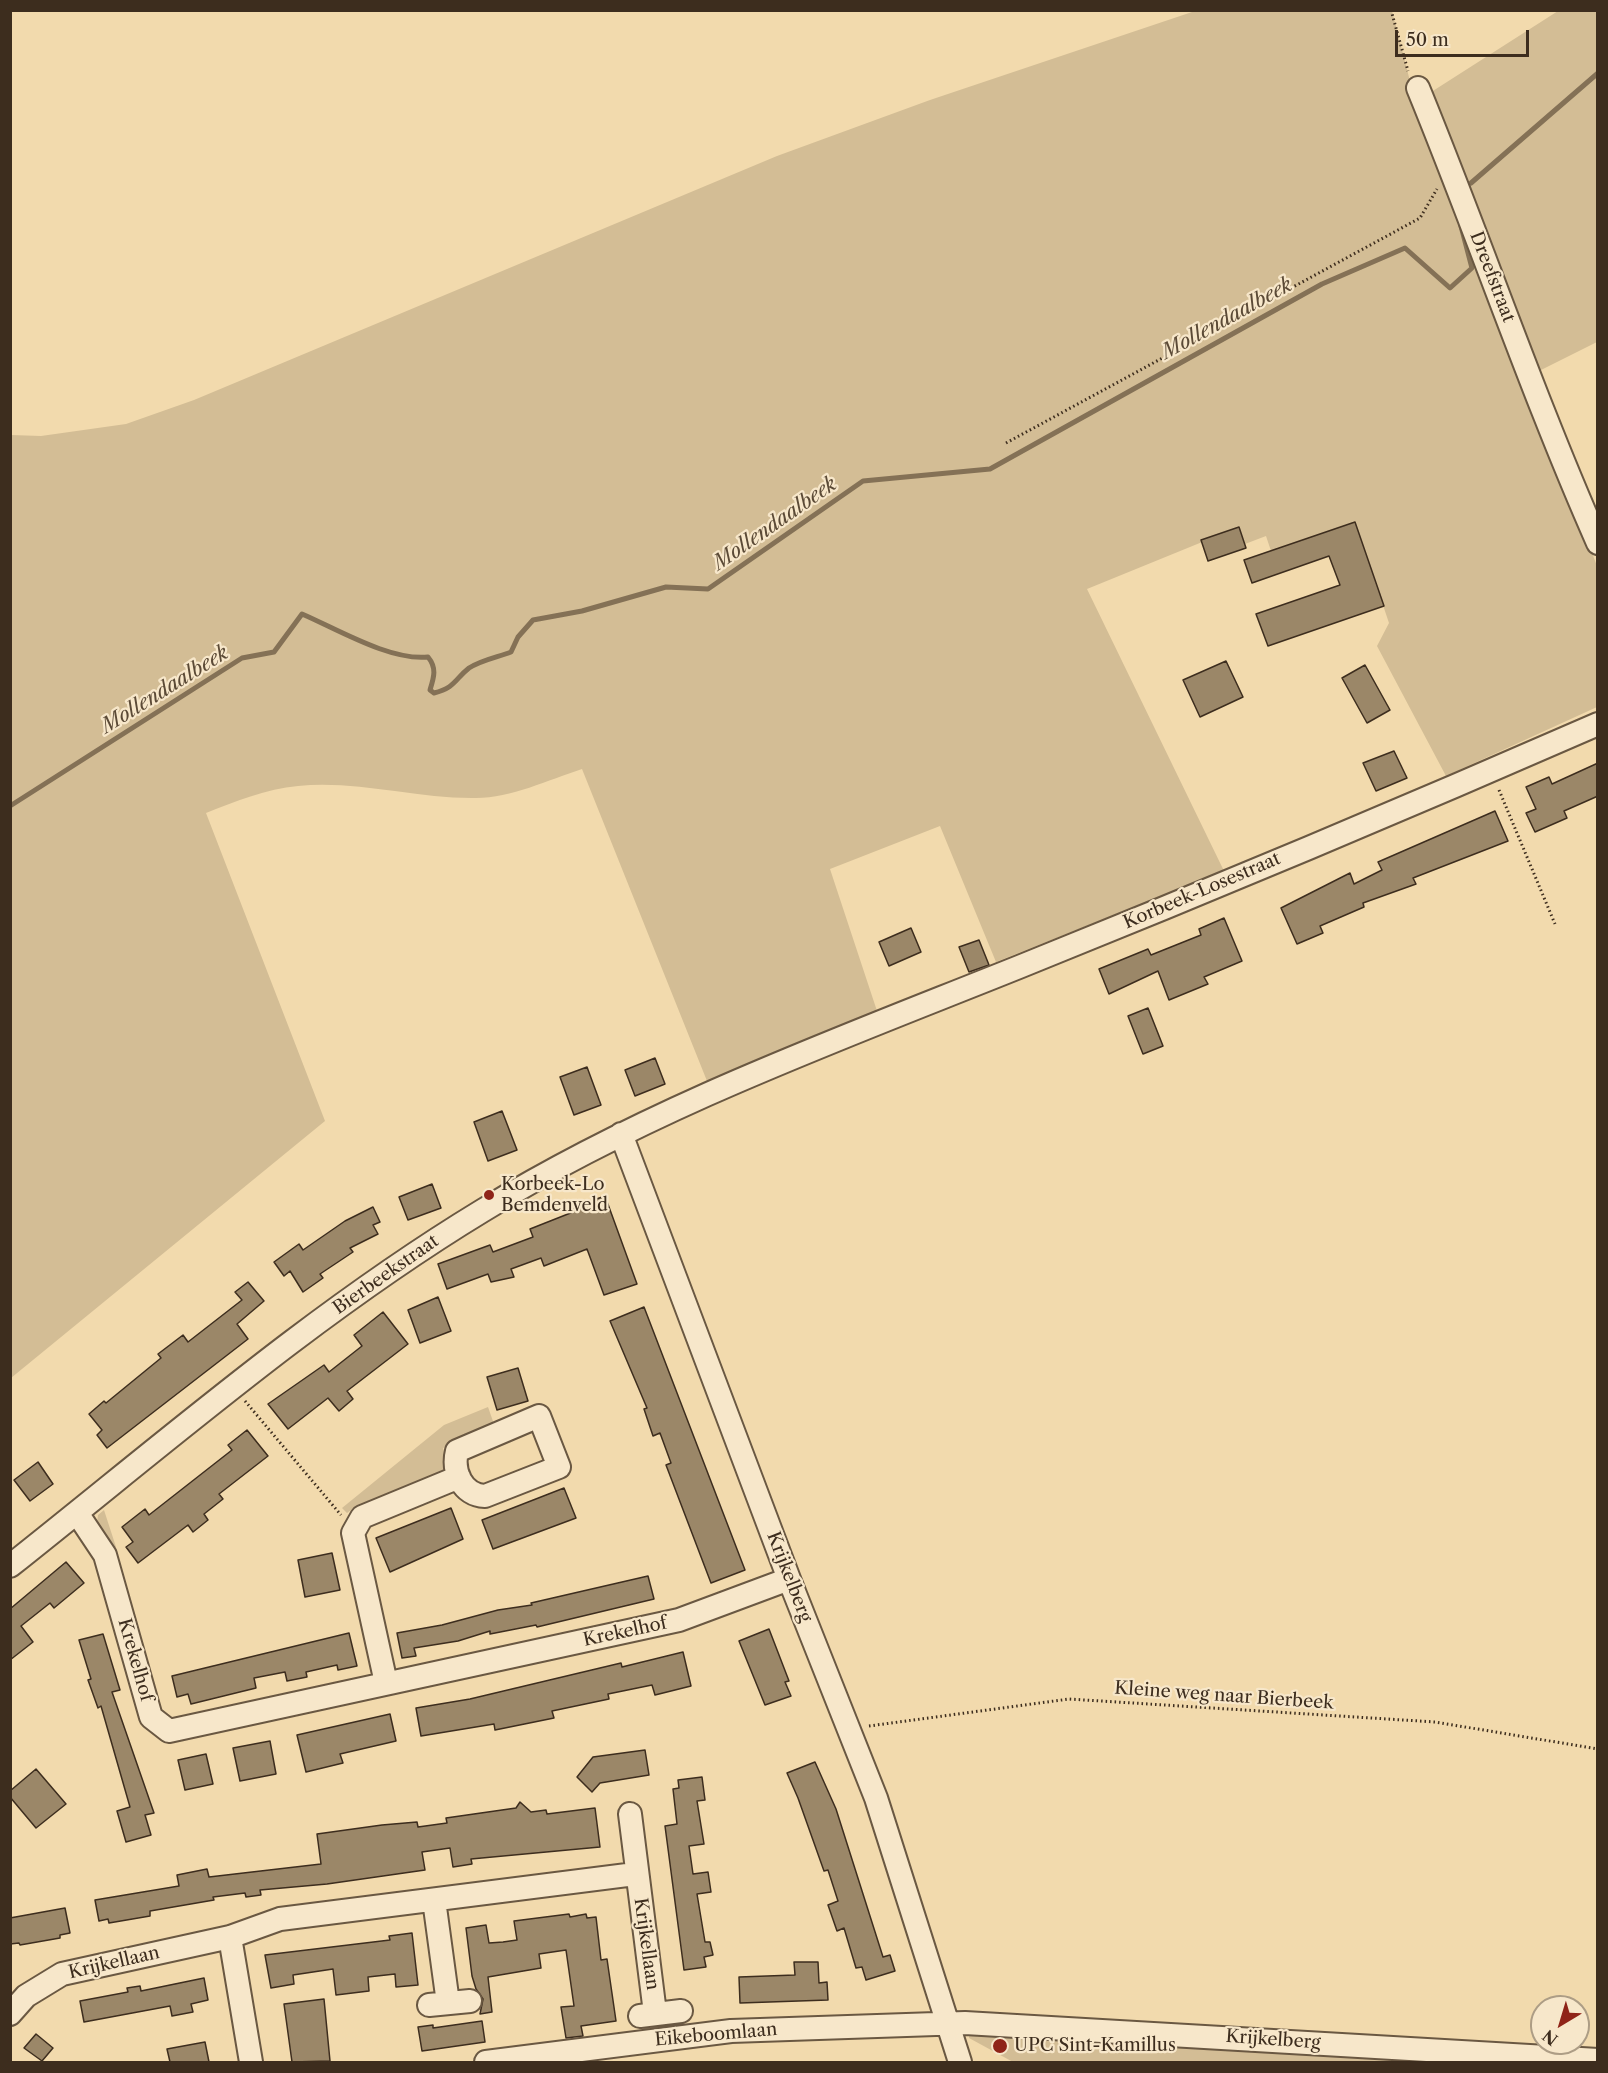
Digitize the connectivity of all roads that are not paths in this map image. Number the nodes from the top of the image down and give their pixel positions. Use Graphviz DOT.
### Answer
graph roads {
  1 [pos="1418,88"];
  2 [pos="1598,543"];
  3 [pos="1598,724"];
  4 [pos="805,1053"];
  5 [pos="621,1134"];
  6 [pos="459,1477"];
  7 [pos="77,1514"];
  8 [pos="10,1566"];
  9 [pos="789,1579"];
  10 [pos="386,1683"];
  11 [pos="630,1814"];
  12 [pos="635,1874"];
  13 [pos="434,1900"];
  14 [pos="230,1937"];
  15 [pos="449,2003"];
  16 [pos="681,2011"];
  17 [pos="10,2014"];
  18 [pos="948,2024"];
  19 [pos="1598,2060"];
  20 [pos="251,2062"];
  21 [pos="486,2062"];
  22 [pos="960,2062"];
  1 -- 2 [label="street, Dreefstraat"];
  3 -- 4 [label="street, Korbeek-Losestraat"];
  4 -- 5 [label="street, Bierbeekstraat"];
  5 -- 7 [label="street, Bierbeekstraat"];
  5 -- 9 [label="street, Krijkelberg"];
  6 -- 6 [label="street"];
  6 -- 10 [label="street"];
  7 -- 8 [label="street, Bierbeekstraat"];
  7 -- 10 [label="street, Krekelhof"];
  9 -- 10 [label="street, Krekelhof"];
  9 -- 18 [label="street, Krijkelberg"];
  11 -- 12 [label="street, Krijkellaan"];
  12 -- 13 [label="street, Krijkellaan"];
  12 -- 16 [label="street, Krijkellaan"];
  13 -- 14 [label="street, Krijkellaan"];
  13 -- 15 [label="street"];
  14 -- 17 [label="street, Krijkellaan"];
  14 -- 20 [label="street"];
  18 -- 19 [label="street, Krijkelberg"];
  18 -- 21 [label="street, Eikeboomlaan"];
  18 -- 22 [label="street, Krijkelberg"];
}
